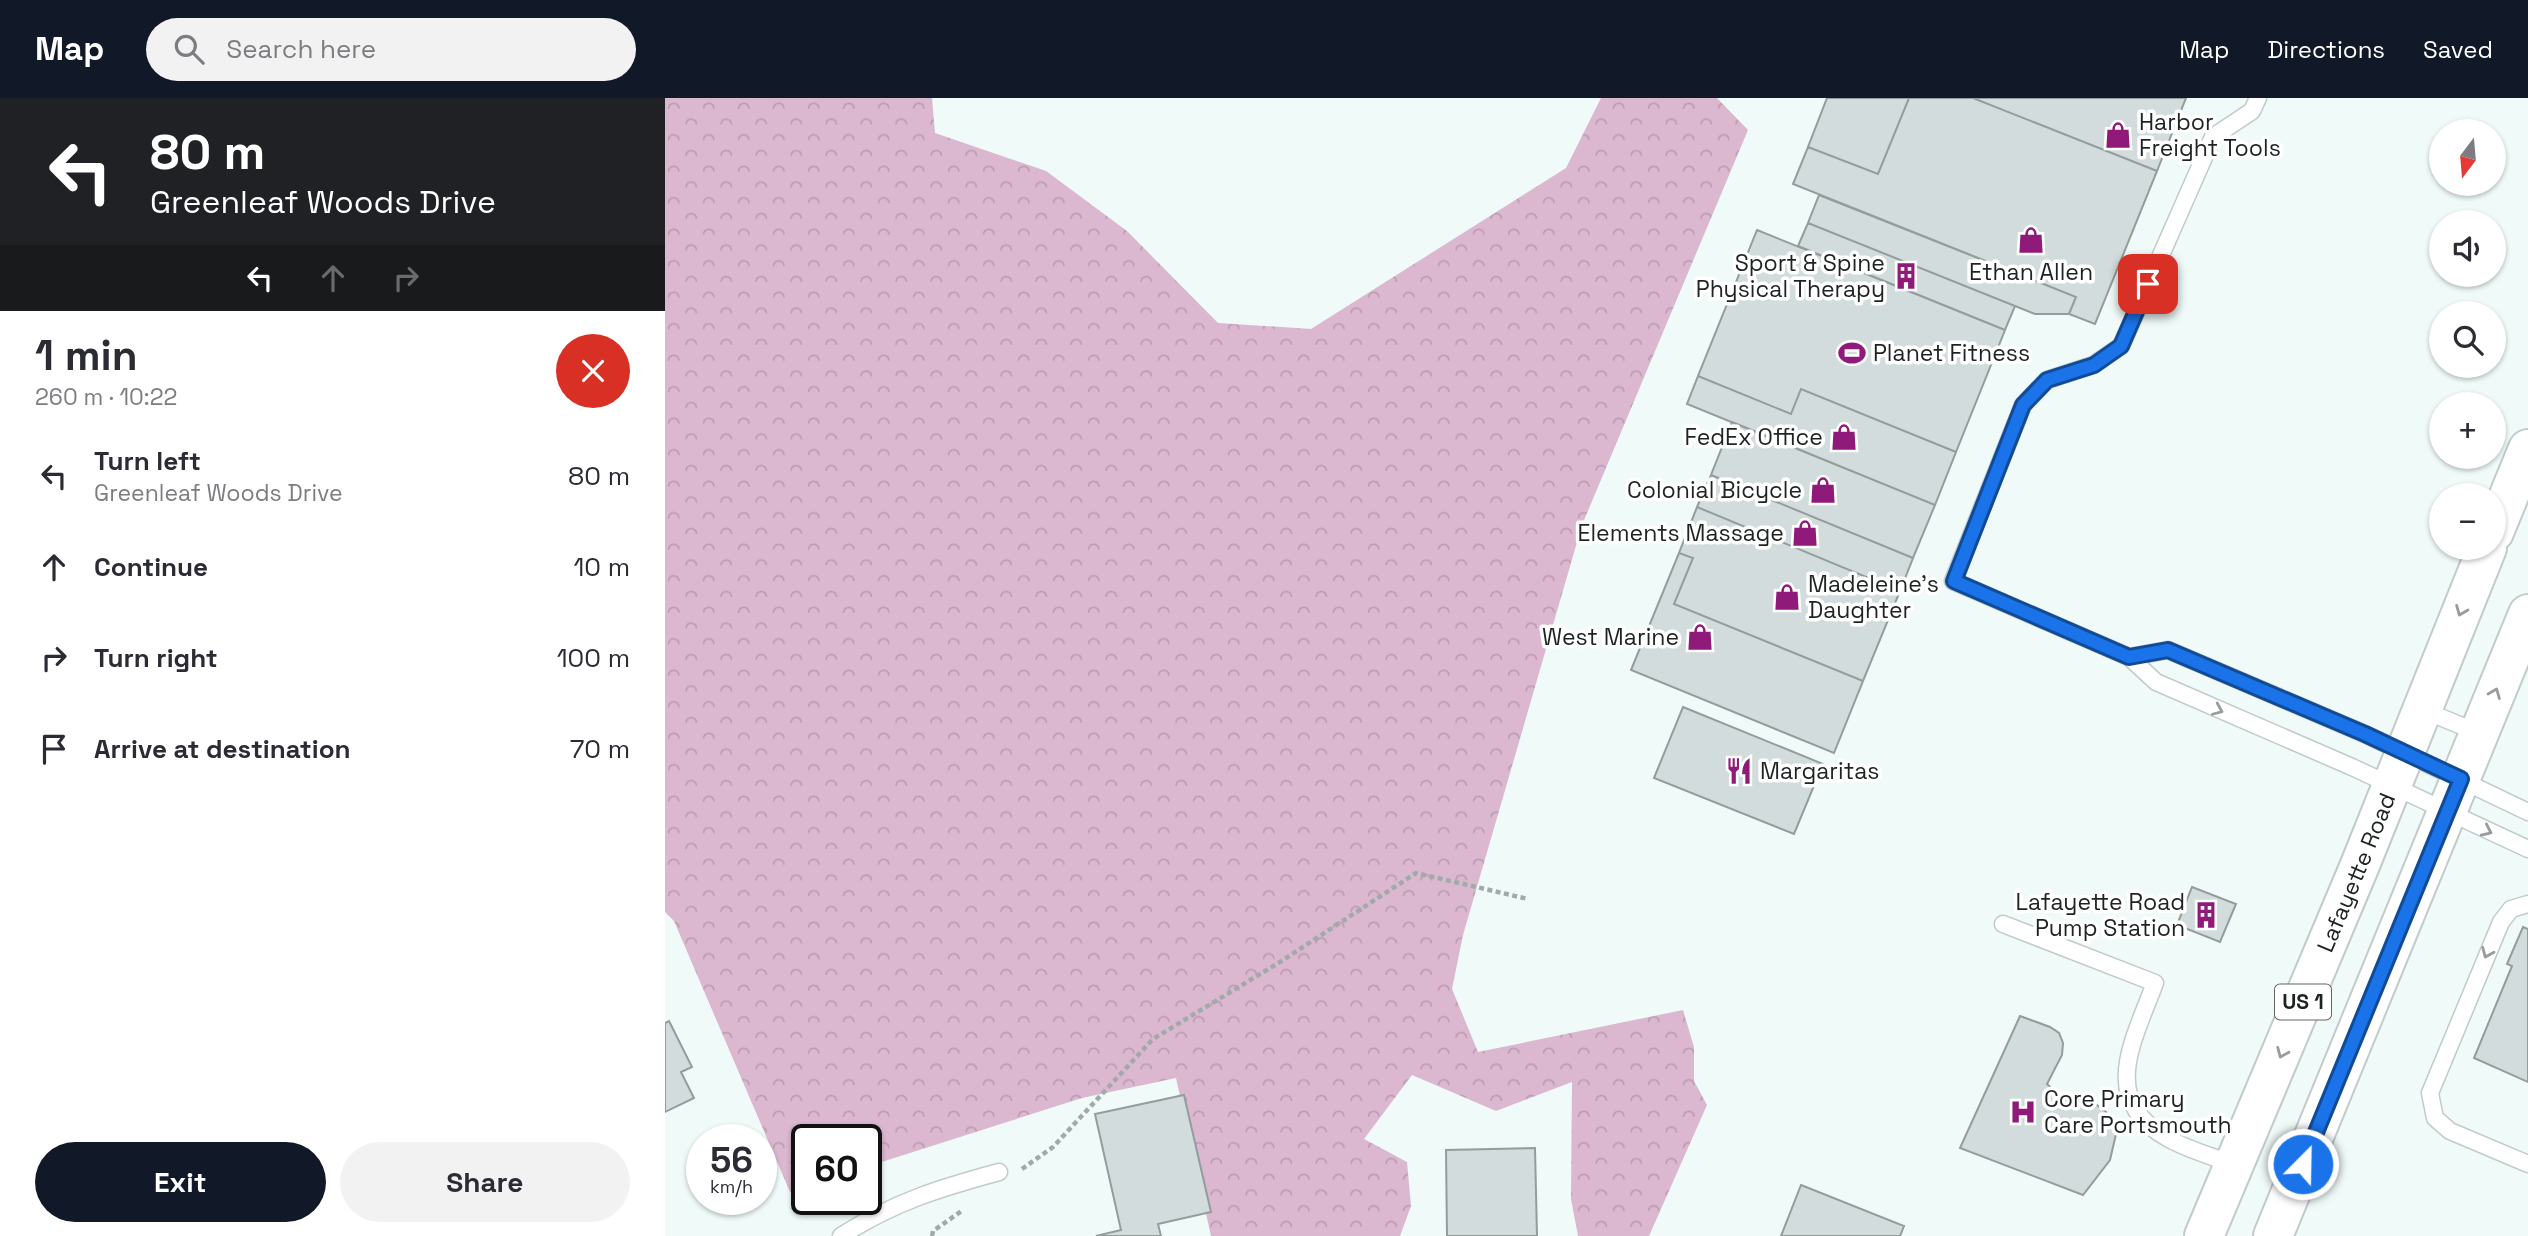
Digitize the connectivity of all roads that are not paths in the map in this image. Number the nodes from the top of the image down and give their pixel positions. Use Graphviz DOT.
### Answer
graph roads {
  1 [pos="2258,98"];
  2 [pos="2528,449"];
  3 [pos="2506,503"];
  4 [pos="2482,560"];
  5 [pos="2528,614"];
  6 [pos="2129,657"];
  7 [pos="2421,709"];
  8 [pos="2479,733"];
  9 [pos="2398,769"];
  10 [pos="2454,796"];
  11 [pos="2528,812"];
  12 [pos="2528,849"];
  13 [pos="2528,904"];
  14 [pos="2003,924"];
  15 [pos="2528,1164"];
  16 [pos="2235,1165"];
  17 [pos="1007,1173"];
  18 [pos="841,1236"];
  19 [pos="2204,1236"];
  20 [pos="2273,1236"];
  1 -- 6 [label="lane"];
  2 -- 3 [label="main road"];
  4 -- 7 [label="main road, Lafayette Road / US 1, one-way"];
  8 -- 5 [label="main road, US 1, one-way"];
  6 -- 9 [label="lane, one-way"];
  6 -- 9 [label="lane"];
  7 -- 8 [label="lane"];
  7 -- 9 [label="main road, Lafayette Road / US 1"];
  8 -- 10 [label="main road, US 1"];
  9 -- 10 [label="lane"];
  9 -- 10 [label="lane"];
  9 -- 16 [label="main road, Lafayette Road / US 1, one-way"];
  10 -- 11 [label="lane"];
  10 -- 12 [label="lane, one-way"];
  10 -- 20 [label="main road, US 1"];
  13 -- 15 [label="lane, one-way"];
  14 -- 16 [label="lane"];
  16 -- 19 [label="main road, Lafayette Road / US 1"];
  17 -- 18 [label="lane"];
}
